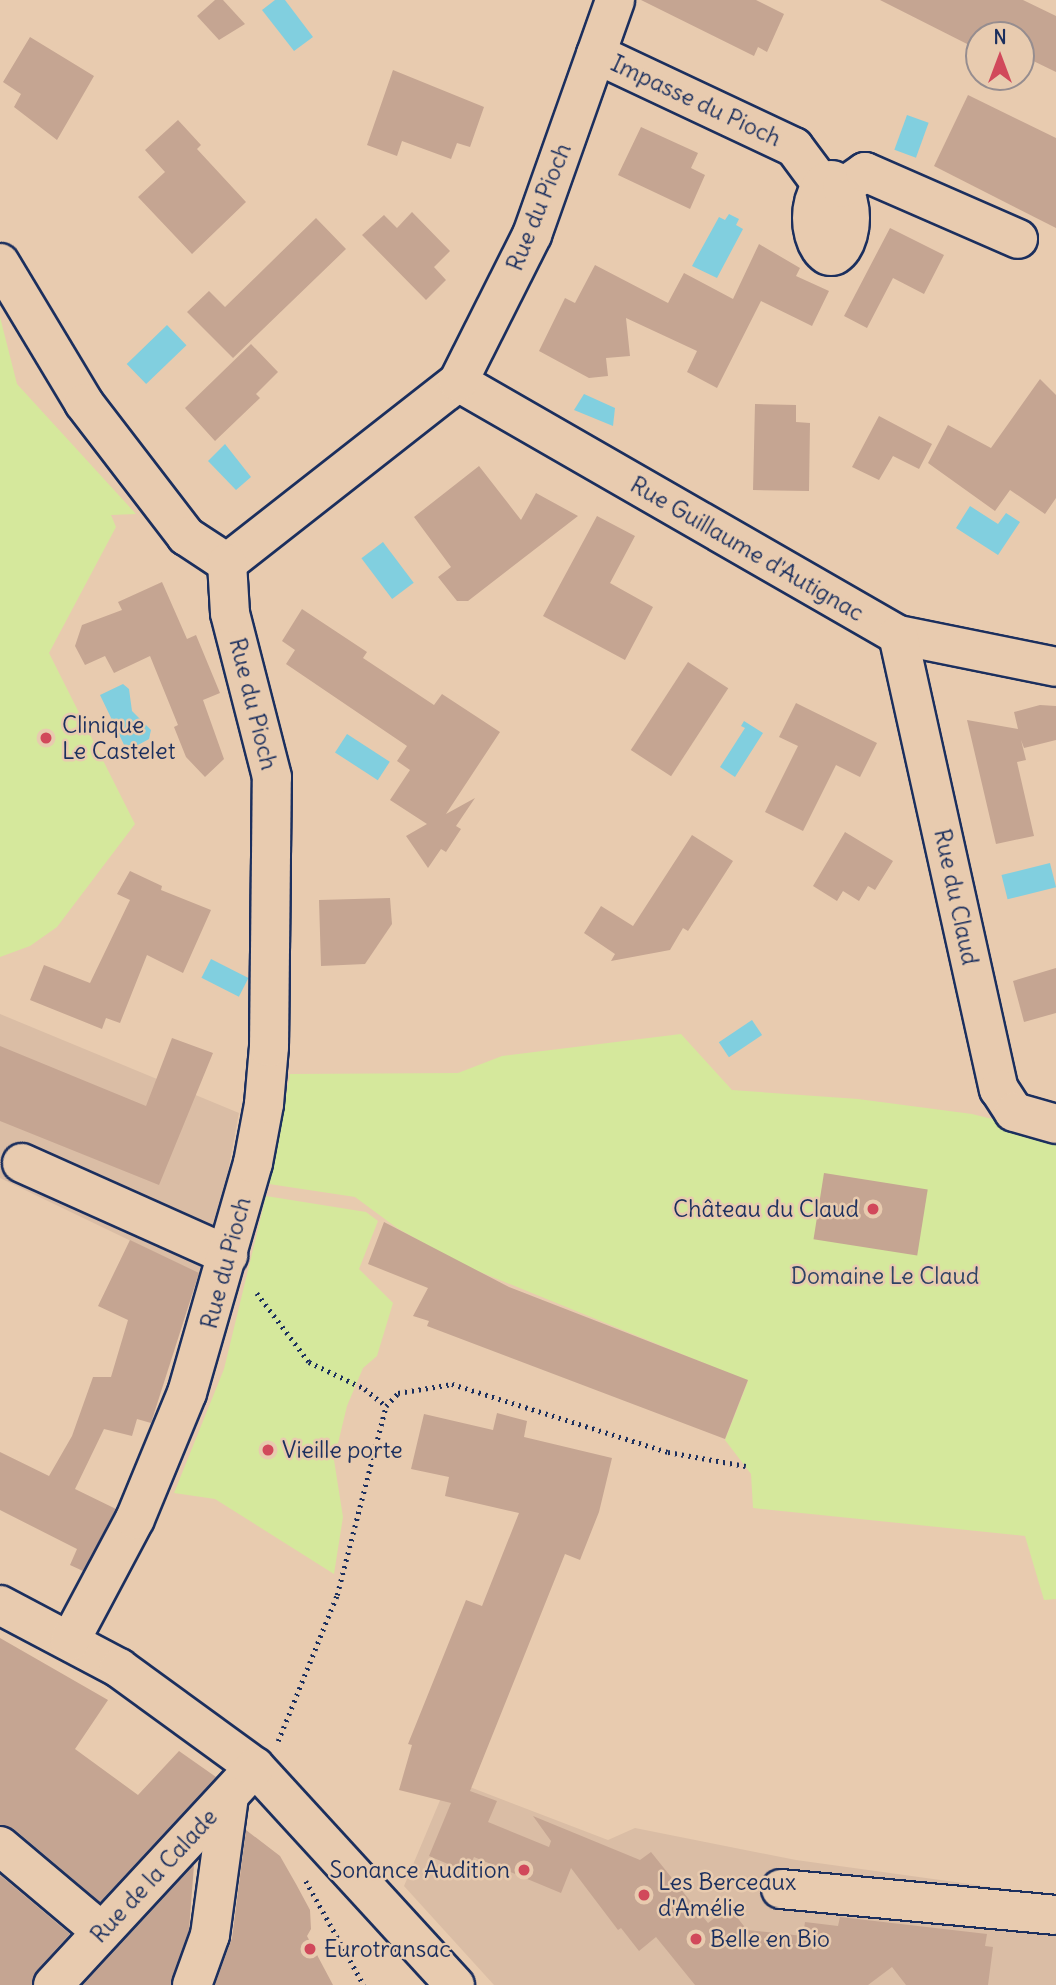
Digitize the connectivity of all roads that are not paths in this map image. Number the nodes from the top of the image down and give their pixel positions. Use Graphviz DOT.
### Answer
graph roads {
  1 [pos="615,0"];
  2 [pos="596,54"];
  3 [pos="1018,239"];
  4 [pos="0,263"];
  5 [pos="458,382"];
  6 [pos="227,563"];
  7 [pos="898,635"];
  8 [pos="1056,667"];
  9 [pos="1056,1124"];
  10 [pos="22,1163"];
  11 [pos="228,1255"];
  12 [pos="0,1605"];
  13 [pos="70,1640"];
  14 [pos="266,1780"];
  15 [pos="229,1796"];
  16 [pos="0,1846"];
  17 [pos="781,1889"];
  18 [pos="1056,1915"];
  19 [pos="102,1932"];
  20 [pos="53,1985"];
  21 [pos="192,1985"];
  22 [pos="455,1985"];
  1 -- 2 [label="street, Rue du Pioch"];
  2 -- 3 [label="street, Impasse du Pioch"];
  2 -- 5 [label="street, Rue du Pioch"];
  4 -- 6 [label="street"];
  5 -- 6 [label="street, Rue du Pioch"];
  5 -- 7 [label="street, Rue Guillaume d'Autignac"];
  6 -- 11 [label="street, Rue du Pioch"];
  7 -- 8 [label="street, Rue Guillaume d'Autignac"];
  7 -- 9 [label="street, Rue du Claud"];
  10 -- 11 [label="street"];
  11 -- 13 [label="street, Rue du Pioch"];
  12 -- 13 [label="street"];
  13 -- 14 [label="street"];
  14 -- 15 [label="street, Rue de la Calade"];
  14 -- 22 [label="street"];
  15 -- 19 [label="street, Rue de la Calade"];
  15 -- 21 [label="street"];
  16 -- 19 [label="street"];
  17 -- 18 [label="street"];
  19 -- 20 [label="street, Rue de la Calade"];
}
